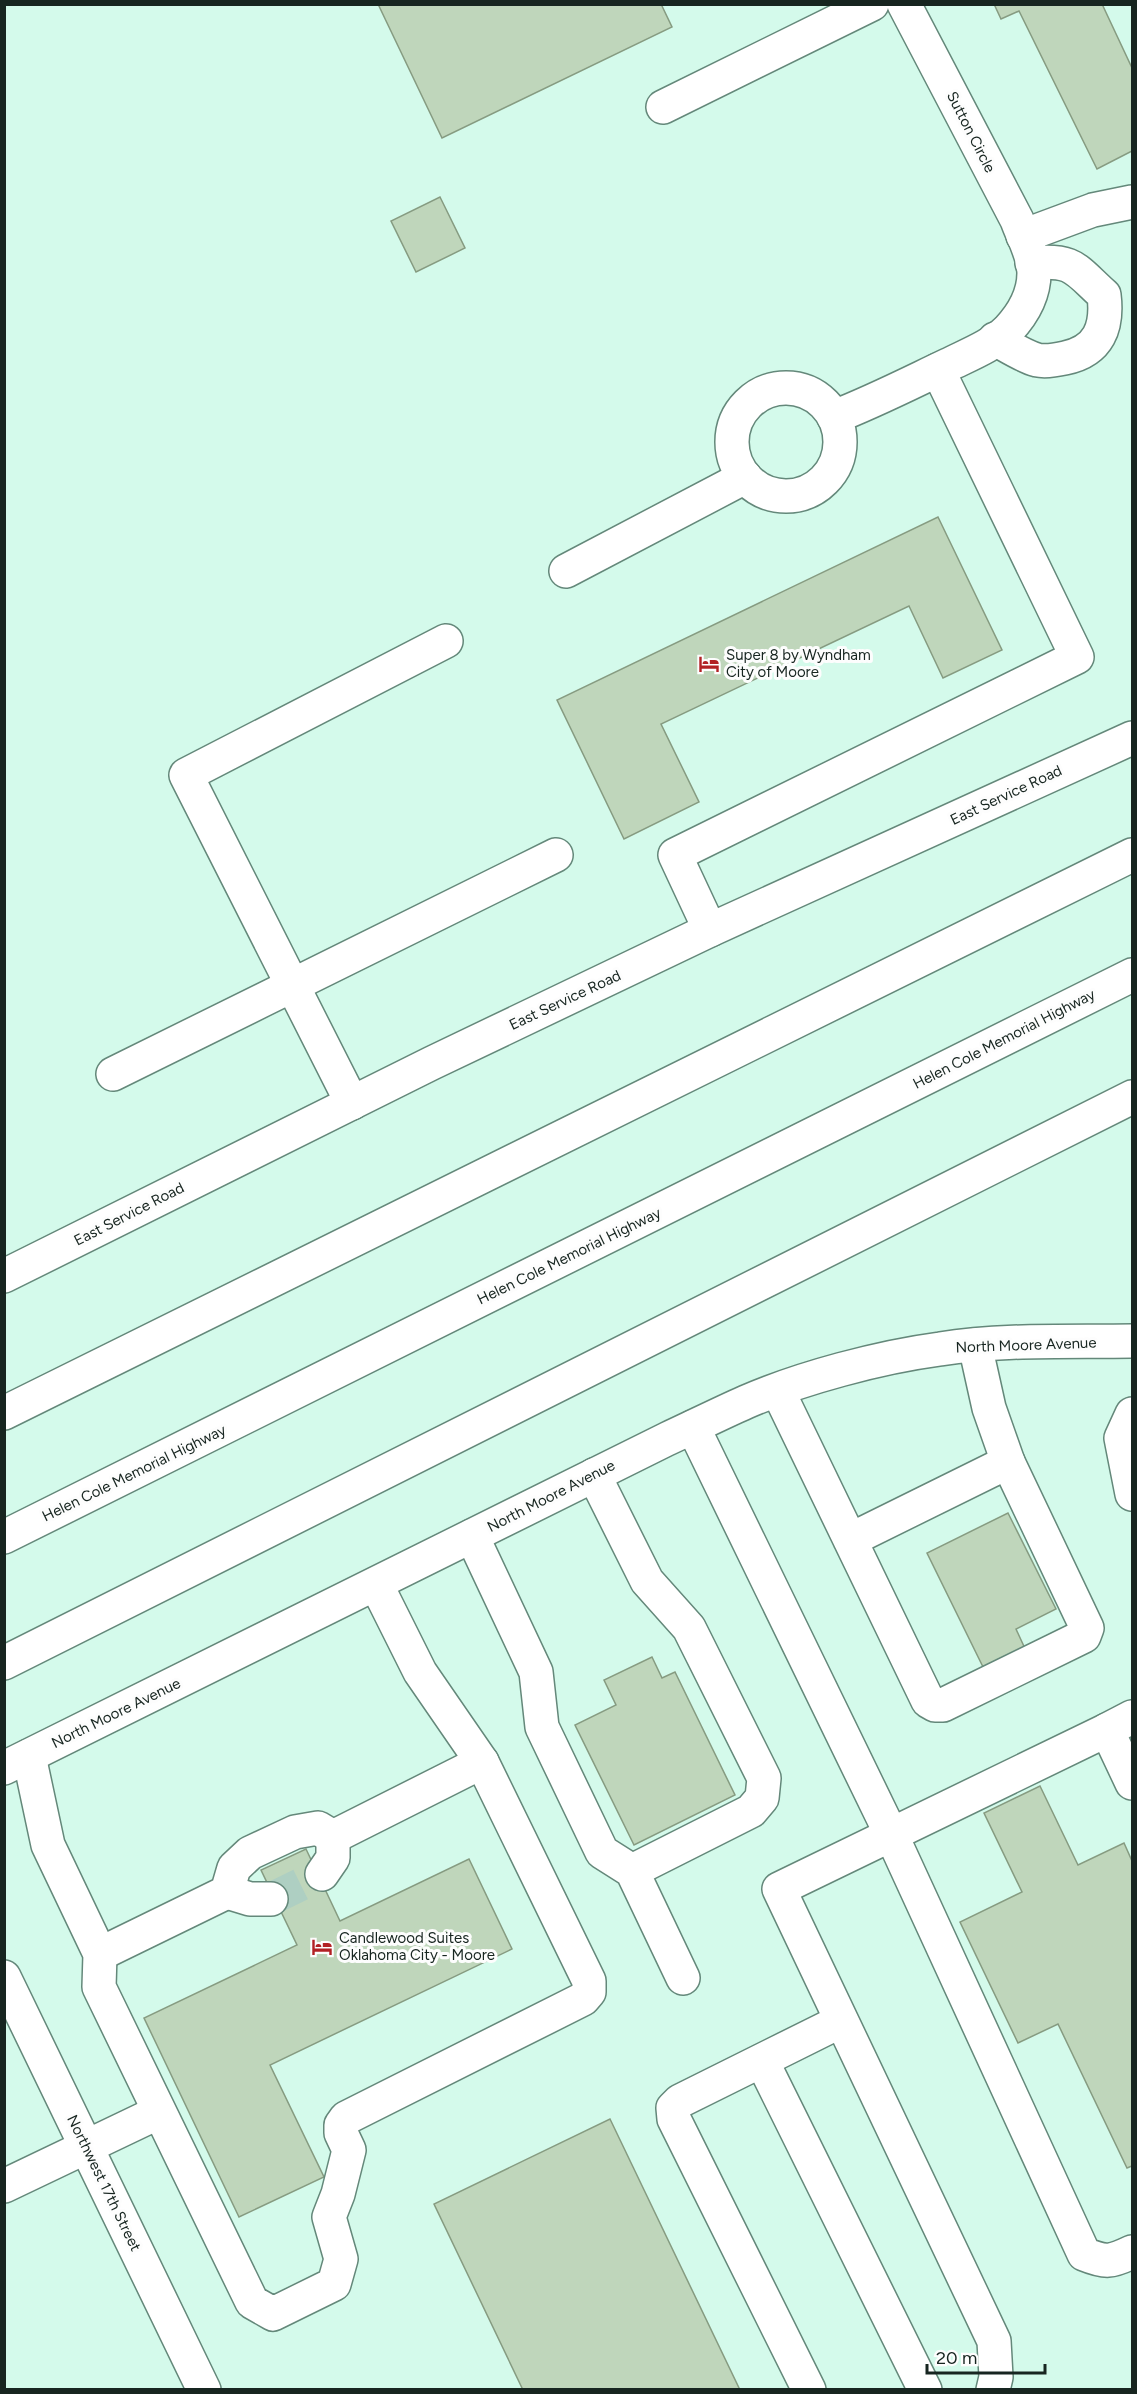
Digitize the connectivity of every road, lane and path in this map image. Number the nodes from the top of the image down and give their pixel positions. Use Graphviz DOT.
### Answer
graph roads {
  1 [pos="872,4"];
  2 [pos="904,4"];
  3 [pos="663,107"];
  4 [pos="1132,202"];
  5 [pos="1028,250"];
  6 [pos="995,339"];
  7 [pos="938,370"];
  8 [pos="834,417"];
  9 [pos="745,477"];
  10 [pos="567,571"];
  11 [pos="446,641"];
  12 [pos="1132,738"];
  13 [pos="556,855"];
  14 [pos="1132,855"];
  15 [pos="710,930"];
  16 [pos="1132,975"];
  17 [pos="294,986"];
  18 [pos="113,1074"];
  19 [pos="1132,1097"];
  20 [pos="351,1103"];
  21 [pos="4,1276"];
  22 [pos="1132,1341"];
  23 [pos="975,1345"];
  24 [pos="778,1391"];
  25 [pos="4,1413"];
  26 [pos="1132,1414"];
  27 [pos="693,1427"];
  28 [pos="1008,1462"];
  29 [pos="594,1475"];
  30 [pos="1132,1494"];
  31 [pos="472,1536"];
  32 [pos="4,1537"];
  33 [pos="850,1540"];
  34 [pos="376,1584"];
  35 [pos="4,1664"];
  36 [pos="1120,1723"];
  37 [pos="17,1762"];
  38 [pos="482,1762"];
  39 [pos="1132,1783"];
  40 [pos="891,1834"];
  41 [pos="333,1837"];
  42 [pos="632,1871"];
  43 [pos="321,1874"];
  44 [pos="227,1892"];
  45 [pos="271,1899"];
  46 [pos="100,1954"];
  47 [pos="4,1977"];
  48 [pos="683,1978"];
  49 [pos="841,2021"];
  50 [pos="762,2061"];
  51 [pos="159,2112"];
  52 [pos="87,2146"];
  53 [pos="4,2186"];
  54 [pos="1132,2252"];
  55 [pos="204,2390"];
  56 [pos="808,2390"];
  57 [pos="925,2390"];
  58 [pos="993,2390"];
  1 -- 3 [label="main road"];
  2 -- 5 [label="main road, Sutton Circle"];
  4 -- 5 [label="main road"];
  5 -- 6 [label="main road, Sutton Circle"];
  5 -- 6 [label="main road"];
  6 -- 7 [label="main road, Sutton Circle"];
  7 -- 8 [label="main road, Sutton Circle"];
  7 -- 15 [label="main road"];
  8 -- 9 [label="main road"];
  8 -- 9 [label="main road"];
  9 -- 10 [label="main road"];
  11 -- 17 [label="main road"];
  12 -- 15 [label="main road, East Service Road"];
  13 -- 17 [label="main road"];
  14 -- 25 [label="main road"];
  15 -- 20 [label="main road, East Service Road"];
  16 -- 32 [label="main road, Helen Cole Memorial Highway"];
  17 -- 18 [label="main road"];
  17 -- 20 [label="main road"];
  19 -- 35 [label="main road"];
  20 -- 21 [label="main road, East Service Road"];
  22 -- 23 [label="main road, North Moore Avenue"];
  23 -- 24 [label="main road, North Moore Avenue"];
  23 -- 28 [label="main road"];
  24 -- 27 [label="main road, North Moore Avenue"];
  24 -- 33 [label="main road"];
  26 -- 30 [label="main road"];
  27 -- 29 [label="main road, North Moore Avenue"];
  27 -- 40 [label="main road"];
  28 -- 33 [label="main road"];
  28 -- 33 [label="main road"];
  29 -- 31 [label="main road, North Moore Avenue"];
  29 -- 42 [label="main road"];
  31 -- 34 [label="main road, North Moore Avenue"];
  31 -- 42 [label="main road"];
  34 -- 37 [label="main road, North Moore Avenue"];
  34 -- 38 [label="main road"];
  36 -- 39 [label="main road"];
  36 -- 40 [label="main road"];
  37 -- 46 [label="main road"];
  38 -- 41 [label="main road"];
  38 -- 51 [label="main road"];
  40 -- 49 [label="main road"];
  40 -- 54 [label="main road"];
  41 -- 43 [label="main road"];
  41 -- 44 [label="main road"];
  42 -- 48 [label="main road"];
  44 -- 45 [label="main road"];
  44 -- 46 [label="main road"];
  46 -- 51 [label="main road"];
  47 -- 52 [label="main road, Northwest 17th Street"];
  49 -- 50 [label="main road"];
  49 -- 58 [label="main road"];
  50 -- 56 [label="main road"];
  50 -- 57 [label="main road"];
  51 -- 52 [label="main road"];
  52 -- 53 [label="main road"];
  52 -- 55 [label="main road, Northwest 17th Street"];
}
